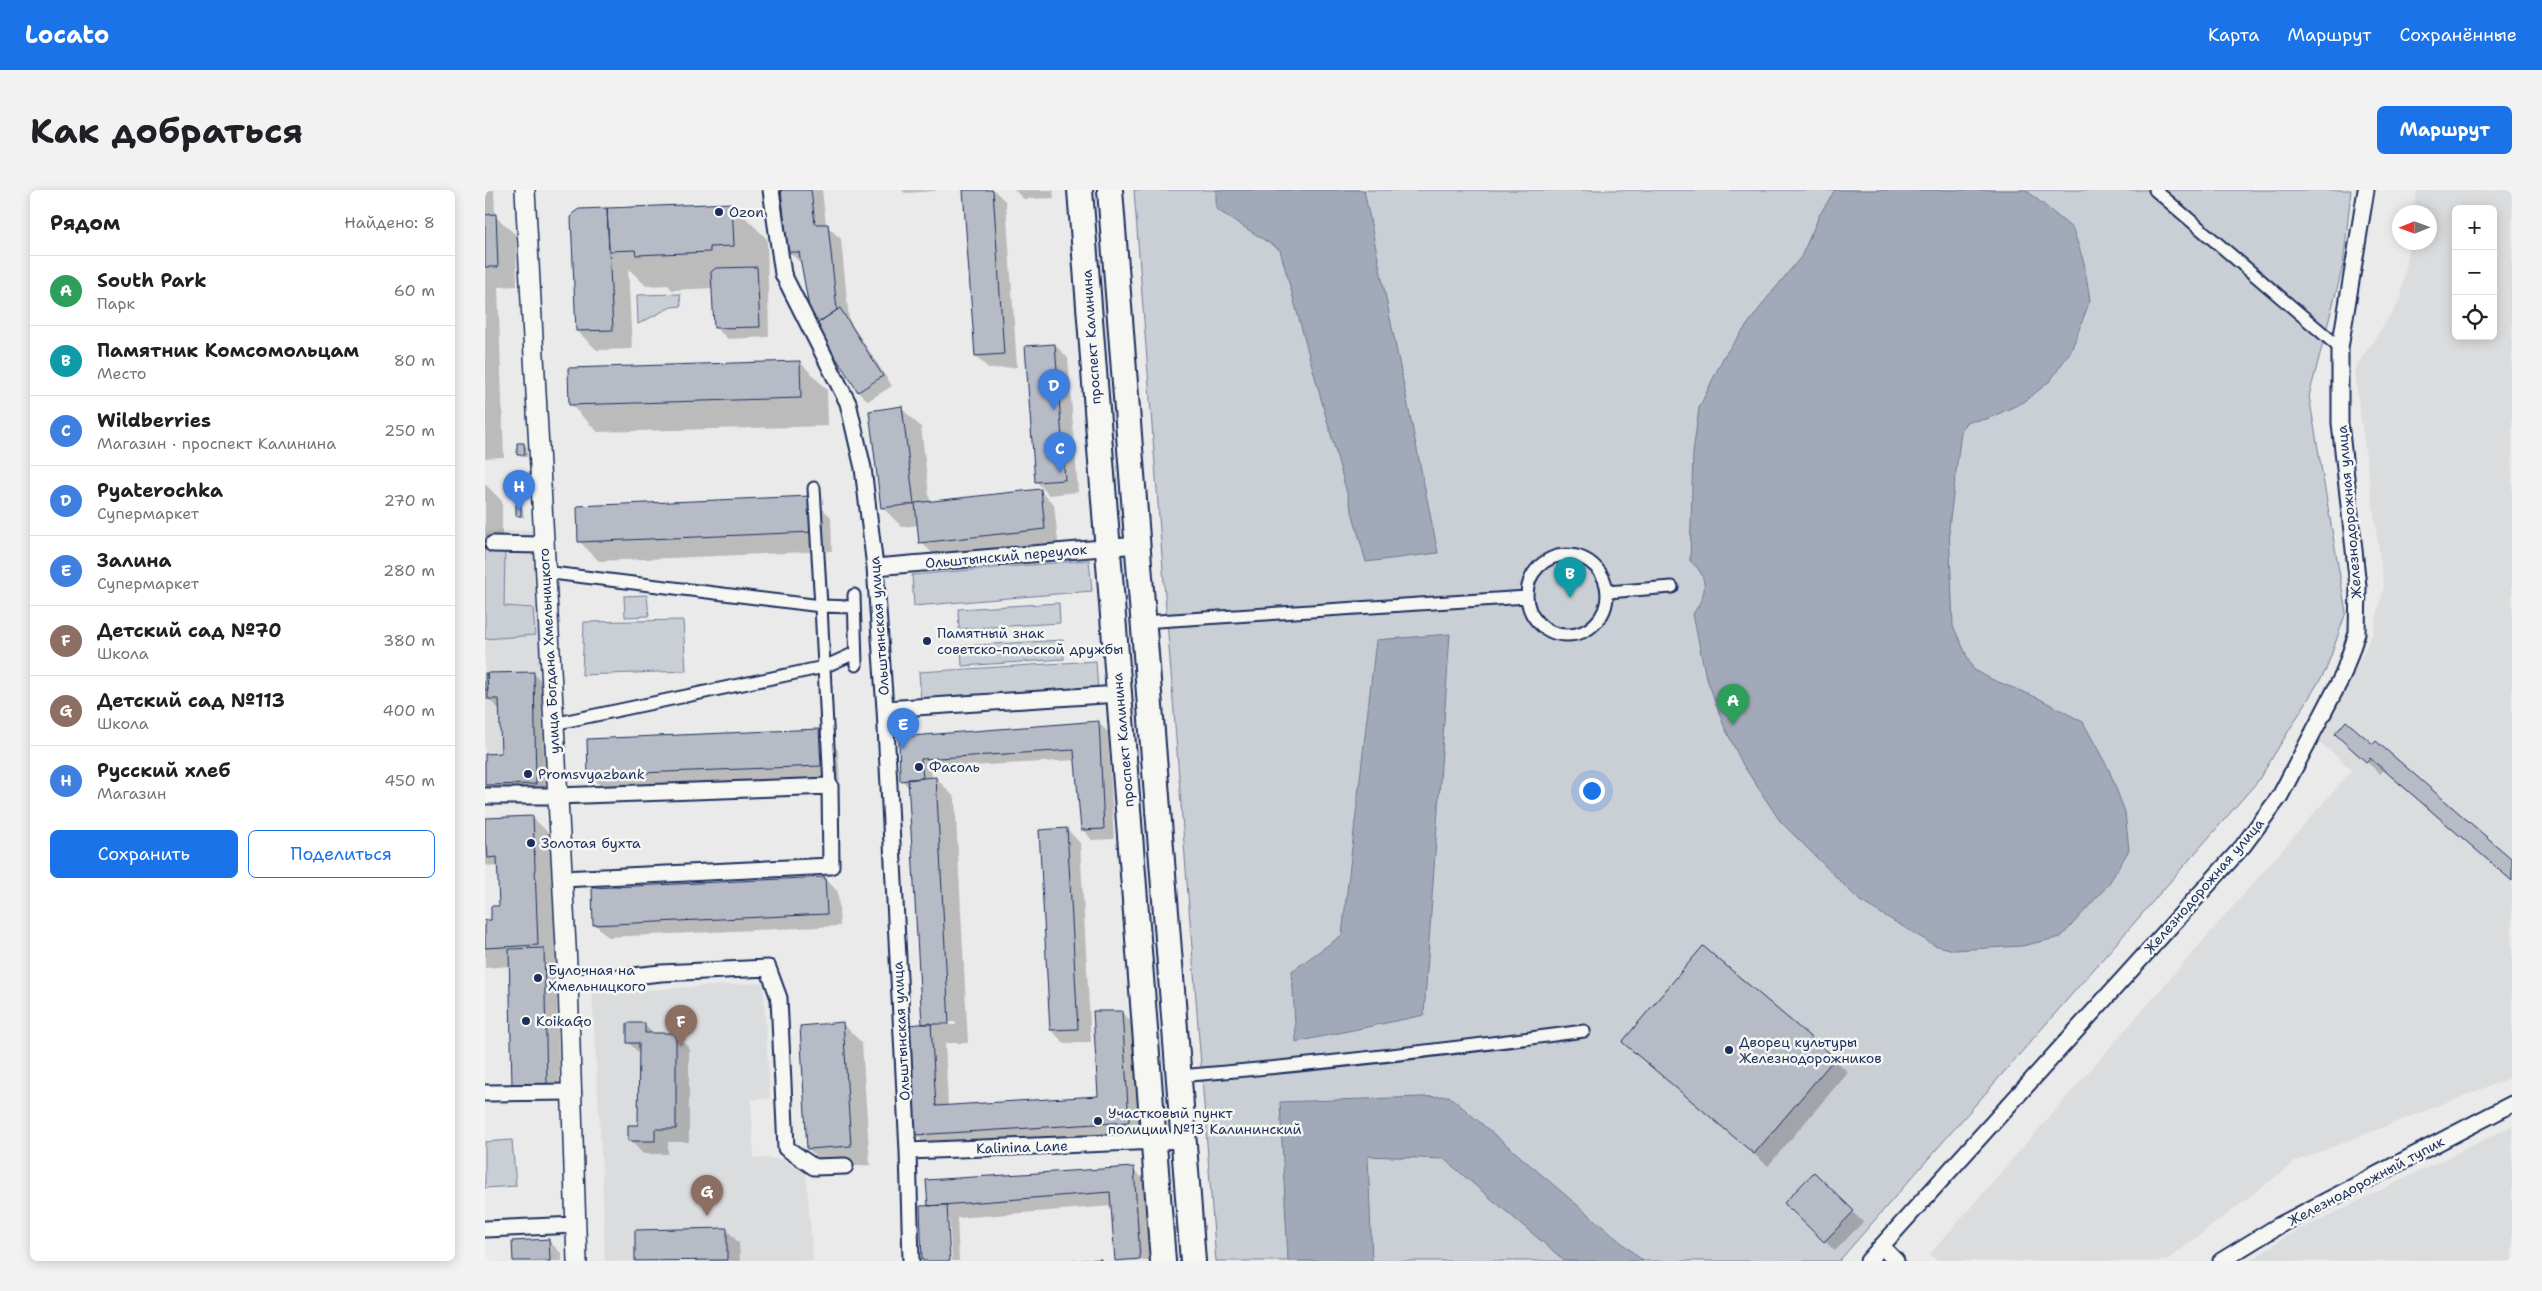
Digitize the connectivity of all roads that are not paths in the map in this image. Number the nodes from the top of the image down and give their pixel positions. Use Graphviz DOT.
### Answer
graph roads {
  1 [pos="525,190"];
  2 [pos="771,190"];
  3 [pos="1080,190"];
  4 [pos="1110,190"];
  5 [pos="2155,190"];
  6 [pos="2366,190"];
  7 [pos="2340,348"];
  8 [pos="814,488"];
  9 [pos="489,544"];
  10 [pos="543,545"];
  11 [pos="1137,546"];
  12 [pos="1108,548"];
  13 [pos="875,567"];
  14 [pos="544,572"];
  15 [pos="1672,587"];
  16 [pos="1607,592"];
  17 [pos="854,595"];
  18 [pos="1527,597"];
  19 [pos="821,606"];
  20 [pos="853,607"];
  21 [pos="1142,622"];
  22 [pos="855,653"];
  23 [pos="856,665"];
  24 [pos="823,667"];
  25 [pos="1119,694"];
  26 [pos="885,709"];
  27 [pos="553,724"];
  28 [pos="830,786"];
  29 [pos="485,796"];
  30 [pos="557,796"];
  31 [pos="562,879"];
  32 [pos="568,982"];
  33 [pos="1584,1031"];
  34 [pos="1179,1076"];
  35 [pos="573,1092"];
  36 [pos="485,1093"];
  37 [pos="2512,1104"];
  38 [pos="1184,1140"];
  39 [pos="1155,1142"];
  40 [pos="907,1151"];
  41 [pos="845,1166"];
  42 [pos="576,1225"];
  43 [pos="485,1229"];
  44 [pos="1881,1246"];
  45 [pos="577,1261"];
  46 [pos="911,1261"];
  47 [pos="1163,1261"];
  48 [pos="1193,1261"];
  49 [pos="1868,1261"];
  50 [pos="1896,1261"];
  51 [pos="2221,1261"];
  1 -- 10 [label="street, улица Богдана Хмельницкого"];
  2 -- 13 [label="street, Ольштынская улица"];
  3 -- 12 [label="main road, проспект Калинина"];
  4 -- 11 [label="main road, проспект Калинина"];
  5 -- 7 [label="street"];
  6 -- 7 [label="street, Железнодорожная улица"];
  7 -- 44 [label="street, Железнодорожная улица"];
  8 -- 19 [label="street"];
  9 -- 10 [label="street"];
  10 -- 14 [label="street, улица Богдана Хмельницкого"];
  11 -- 12 [label="street, Ольштынский переулок"];
  11 -- 21 [label="main road, проспект Калинина"];
  12 -- 13 [label="street, Ольштынский переулок"];
  12 -- 25 [label="main road, проспект Калинина"];
  13 -- 26 [label="street, Ольштынская улица"];
  14 -- 19 [label="street"];
  14 -- 27 [label="street, улица Богдана Хмельницкого"];
  15 -- 16 [label="street"];
  16 -- 18 [label="street"];
  16 -- 18 [label="street"];
  17 -- 20 [label="street"];
  18 -- 21 [label="street"];
  19 -- 20 [label="street"];
  19 -- 24 [label="street"];
  20 -- 22 [label="street"];
  21 -- 34 [label="main road, проспект Калинина"];
  22 -- 23 [label="street"];
  22 -- 24 [label="street"];
  24 -- 27 [label="street"];
  24 -- 28 [label="street"];
  25 -- 26 [label="street"];
  25 -- 39 [label="main road, проспект Калинина"];
  26 -- 40 [label="street, Ольштынская улица"];
  27 -- 30 [label="street, улица Богдана Хмельницкого"];
  28 -- 30 [label="street"];
  28 -- 31 [label="street"];
  29 -- 30 [label="street"];
  30 -- 31 [label="street, улица Богдана Хмельницкого"];
  31 -- 32 [label="street, улица Богдана Хмельницкого"];
  32 -- 35 [label="street, улица Богдана Хмельницкого"];
  32 -- 41 [label="street"];
  33 -- 34 [label="street"];
  34 -- 38 [label="main road, проспект Калинина"];
  35 -- 36 [label="street"];
  35 -- 42 [label="street, улица Богдана Хмельницкого"];
  37 -- 51 [label="street, Железнодорожный тупик"];
  38 -- 39 [label="street"];
  38 -- 48 [label="main road, проспект Калинина"];
  39 -- 40 [label="street"];
  39 -- 47 [label="main road, проспект Калинина"];
  40 -- 46 [label="street, Ольштынская улица"];
  42 -- 43 [label="street"];
  42 -- 45 [label="street, улица Богдана Хмельницкого"];
  44 -- 49 [label="street, Железнодорожная улица"];
  44 -- 50 [label="street"];
}
